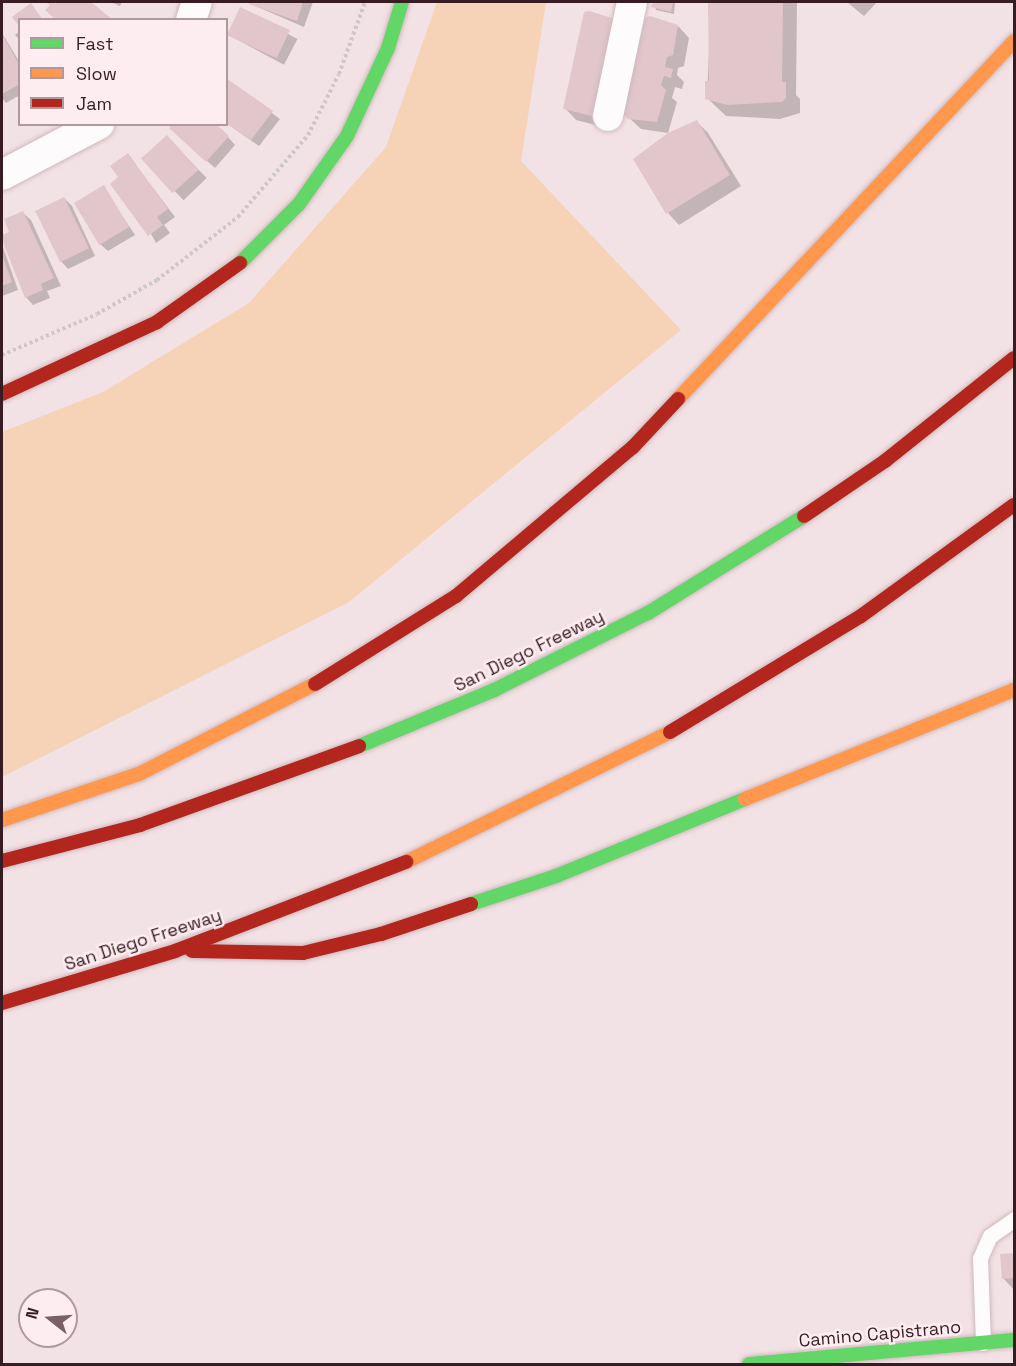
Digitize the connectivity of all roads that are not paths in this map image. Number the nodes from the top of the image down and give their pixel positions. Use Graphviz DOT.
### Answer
graph roads {
  1 [pos="197,2"];
  2 [pos="402,2"];
  3 [pos="632,2"];
  4 [pos="192,18"];
  5 [pos="1014,41"];
  6 [pos="608,116"];
  7 [pos="95,126"];
  8 [pos="2,175"];
  9 [pos="1014,358"];
  10 [pos="2,394"];
  11 [pos="1014,505"];
  12 [pos="1014,690"];
  13 [pos="2,820"];
  14 [pos="2,861"];
  15 [pos="175,951"];
  16 [pos="2,1003"];
  17 [pos="1014,1220"];
  18 [pos="1014,1340"];
  19 [pos="983,1343"];
  20 [pos="749,1365"];
  1 -- 4 [label="street"];
  2 -- 10 [label="main road"];
  3 -- 6 [label="street"];
  5 -- 13 [label="main road"];
  7 -- 8 [label="street"];
  9 -- 14 [label="main road, San Diego Freeway"];
  11 -- 15 [label="main road, San Diego Freeway"];
  12 -- 15 [label="main road"];
  15 -- 16 [label="main road, San Diego Freeway"];
  17 -- 19 [label="lane"];
  18 -- 19 [label="main road, Camino Capistrano"];
  19 -- 20 [label="main road, Camino Capistrano"];
}
